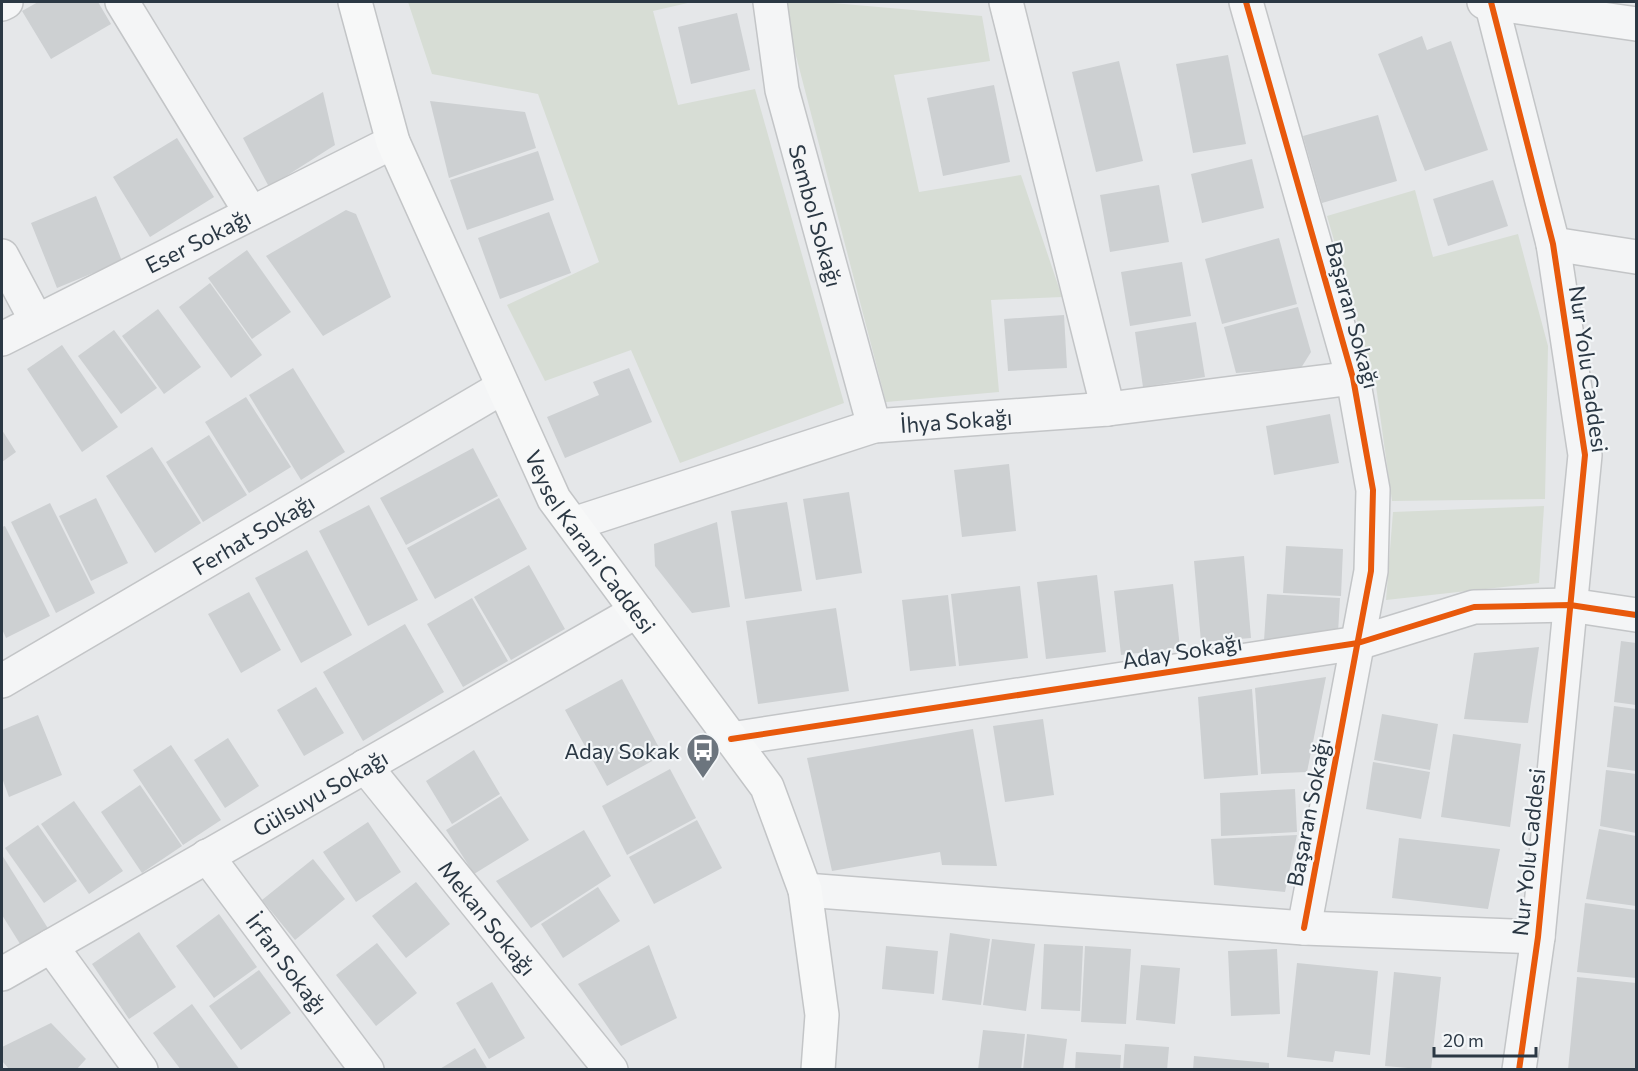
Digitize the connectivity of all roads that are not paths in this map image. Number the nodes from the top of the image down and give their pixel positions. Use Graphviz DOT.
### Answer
graph roads {
  1 [pos="6,2"];
  2 [pos="122,2"];
  3 [pos="355,2"];
  4 [pos="770,2"];
  5 [pos="1006,2"];
  6 [pos="1246,2"];
  7 [pos="1484,2"];
  8 [pos="1491,2"];
  9 [pos="2,4"];
  10 [pos="1636,24"];
  11 [pos="393,142"];
  12 [pos="251,213"];
  13 [pos="1553,244"];
  14 [pos="2,256"];
  15 [pos="1636,257"];
  16 [pos="36,320"];
  17 [pos="2,339"];
  18 [pos="1353,378"];
  19 [pos="503,387"];
  20 [pos="1108,409"];
  21 [pos="874,426"];
  22 [pos="573,524"];
  23 [pos="1570,605"];
  24 [pos="636,610"];
  25 [pos="1636,615"];
  26 [pos="1358,643"];
  27 [pos="2,681"];
  28 [pos="731,739"];
  29 [pos="365,766"];
  30 [pos="207,856"];
  31 [pos="805,890"];
  32 [pos="1304,928"];
  33 [pos="1538,937"];
  34 [pos="51,946"];
  35 [pos="5,963"];
  36 [pos="141,1070"];
  37 [pos="367,1070"];
  38 [pos="611,1070"];
  39 [pos="818,1070"];
  40 [pos="1519,1070"];
  1 -- 9 [label="street"];
  2 -- 12 [label="street"];
  3 -- 11 [label="main road, Veysel Karani Caddesi"];
  4 -- 21 [label="street, Sembol Sokağı"];
  5 -- 20 [label="street"];
  6 -- 18 [label="street, Başaran Sokağı"];
  7 -- 8 [label="street"];
  8 -- 10 [label="street"];
  8 -- 13 [label="street, Nur Yolu Caddesi"];
  11 -- 12 [label="street, Eser Sokağı"];
  11 -- 19 [label="main road, Veysel Karani Caddesi"];
  12 -- 16 [label="street, Eser Sokağı"];
  13 -- 15 [label="street"];
  13 -- 23 [label="street, Nur Yolu Caddesi"];
  14 -- 16 [label="street"];
  16 -- 17 [label="street, Eser Sokağı"];
  18 -- 20 [label="street, İhya Sokağı"];
  18 -- 26 [label="street, Başaran Sokağı"];
  19 -- 22 [label="main road, Veysel Karani Caddesi"];
  19 -- 27 [label="street, Ferhat Sokağı"];
  20 -- 21 [label="street, İhya Sokağı"];
  21 -- 22 [label="street, İhya Sokağı"];
  22 -- 24 [label="main road, Veysel Karani Caddesi"];
  23 -- 25 [label="street, Aday Sokağı"];
  23 -- 26 [label="street, Aday Sokağı"];
  23 -- 33 [label="street, Nur Yolu Caddesi"];
  24 -- 28 [label="main road, Veysel Karani Caddesi"];
  24 -- 29 [label="street, Gülsuyu Sokağı"];
  26 -- 28 [label="street, Aday Sokağı"];
  26 -- 32 [label="street, Başaran Sokağı"];
  28 -- 31 [label="main road, Veysel Karani Caddesi"];
  29 -- 30 [label="street, Gülsuyu Sokağı"];
  29 -- 38 [label="street, Mekan Sokağı"];
  30 -- 34 [label="street, Gülsuyu Sokağı"];
  30 -- 37 [label="street, İrfan Sokağı"];
  31 -- 32 [label="street"];
  31 -- 39 [label="main road, Veysel Karani Caddesi"];
  32 -- 33 [label="street"];
  33 -- 40 [label="street, Nur Yolu Caddesi"];
  34 -- 35 [label="street, Gülsuyu Sokağı"];
  34 -- 36 [label="street"];
}
